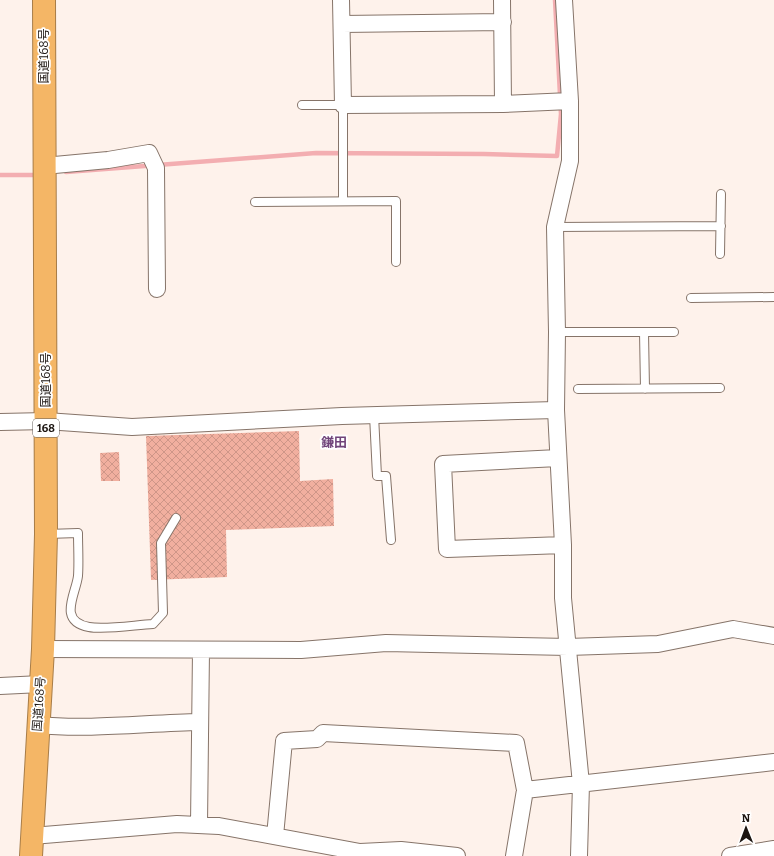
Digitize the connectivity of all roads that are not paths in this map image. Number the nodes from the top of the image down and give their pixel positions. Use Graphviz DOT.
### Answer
graph roads {
  1 [pos="44,0"];
  2 [pos="341,0"];
  3 [pos="502,0"];
  4 [pos="564,0"];
  5 [pos="503,22"];
  6 [pos="342,24"];
  7 [pos="570,101"];
  8 [pos="503,104"];
  9 [pos="302,105"];
  10 [pos="343,105"];
  11 [pos="44,166"];
  12 [pos="721,194"];
  13 [pos="343,200"];
  14 [pos="256,202"];
  15 [pos="721,226"];
  16 [pos="555,227"];
  17 [pos="720,254"];
  18 [pos="396,262"];
  19 [pos="158,289"];
  20 [pos="774,297"];
  21 [pos="690,298"];
  22 [pos="557,332"];
  23 [pos="644,332"];
  24 [pos="674,332"];
  25 [pos="645,388"];
  26 [pos="720,388"];
  27 [pos="578,389"];
  28 [pos="556,410"];
  29 [pos="374,415"];
  30 [pos="0,422"];
  31 [pos="46,422"];
  32 [pos="558,458"];
  33 [pos="176,518"];
  34 [pos="46,534"];
  35 [pos="391,540"];
  36 [pos="563,545"];
  37 [pos="774,636"];
  38 [pos="568,647"];
  39 [pos="43,649"];
  40 [pos="201,650"];
  41 [pos="41,684"];
  42 [pos="0,686"];
  43 [pos="200,722"];
  44 [pos="37,725"];
  45 [pos="774,762"];
  46 [pos="581,784"];
  47 [pos="525,790"];
  48 [pos="199,825"];
  49 [pos="275,836"];
  50 [pos="32,846"];
  51 [pos="774,849"];
  52 [pos="360,854"];
  53 [pos="457,856"];
  54 [pos="514,856"];
  55 [pos="579,856"];
  56 [pos="730,856"];
  1 -- 11 [label="highway, 国道168号 / 168"];
  2 -- 6 [label="street"];
  3 -- 5 [label="street"];
  4 -- 7 [label="street"];
  5 -- 6 [label="street"];
  5 -- 8 [label="street"];
  6 -- 10 [label="street"];
  7 -- 8 [label="street"];
  7 -- 16 [label="street"];
  8 -- 10 [label="street"];
  9 -- 10 [label="lane"];
  10 -- 13 [label="lane"];
  11 -- 19 [label="street"];
  11 -- 31 [label="highway, 国道168号 / 168"];
  12 -- 15 [label="lane"];
  13 -- 14 [label="lane"];
  13 -- 18 [label="lane"];
  15 -- 16 [label="lane"];
  15 -- 17 [label="lane"];
  16 -- 22 [label="street"];
  20 -- 21 [label="lane"];
  22 -- 23 [label="lane"];
  22 -- 28 [label="street"];
  23 -- 24 [label="lane"];
  23 -- 25 [label="lane"];
  25 -- 26 [label="lane"];
  25 -- 27 [label="lane"];
  28 -- 29 [label="street"];
  28 -- 32 [label="street"];
  29 -- 31 [label="street"];
  29 -- 35 [label="lane"];
  30 -- 31 [label="street"];
  31 -- 34 [label="highway, 国道168号 / 168"];
  32 -- 36 [label="street"];
  32 -- 36 [label="street"];
  33 -- 34 [label="lane"];
  34 -- 39 [label="highway, 国道168号 / 168"];
  36 -- 38 [label="street"];
  37 -- 38 [label="street"];
  38 -- 40 [label="street"];
  38 -- 46 [label="street"];
  39 -- 40 [label="street"];
  39 -- 41 [label="highway, 国道168号 / 168"];
  40 -- 43 [label="street"];
  41 -- 42 [label="street"];
  41 -- 44 [label="highway, 国道168号 / 168"];
  43 -- 44 [label="street"];
  43 -- 48 [label="street"];
  44 -- 50 [label="highway, 国道168号 / 168"];
  45 -- 46 [label="street"];
  46 -- 47 [label="street"];
  46 -- 55 [label="street"];
  47 -- 49 [label="street"];
  47 -- 54 [label="street"];
  48 -- 49 [label="street"];
  48 -- 50 [label="street"];
  49 -- 52 [label="street"];
  51 -- 56 [label="street"];
  52 -- 53 [label="street"];
}
